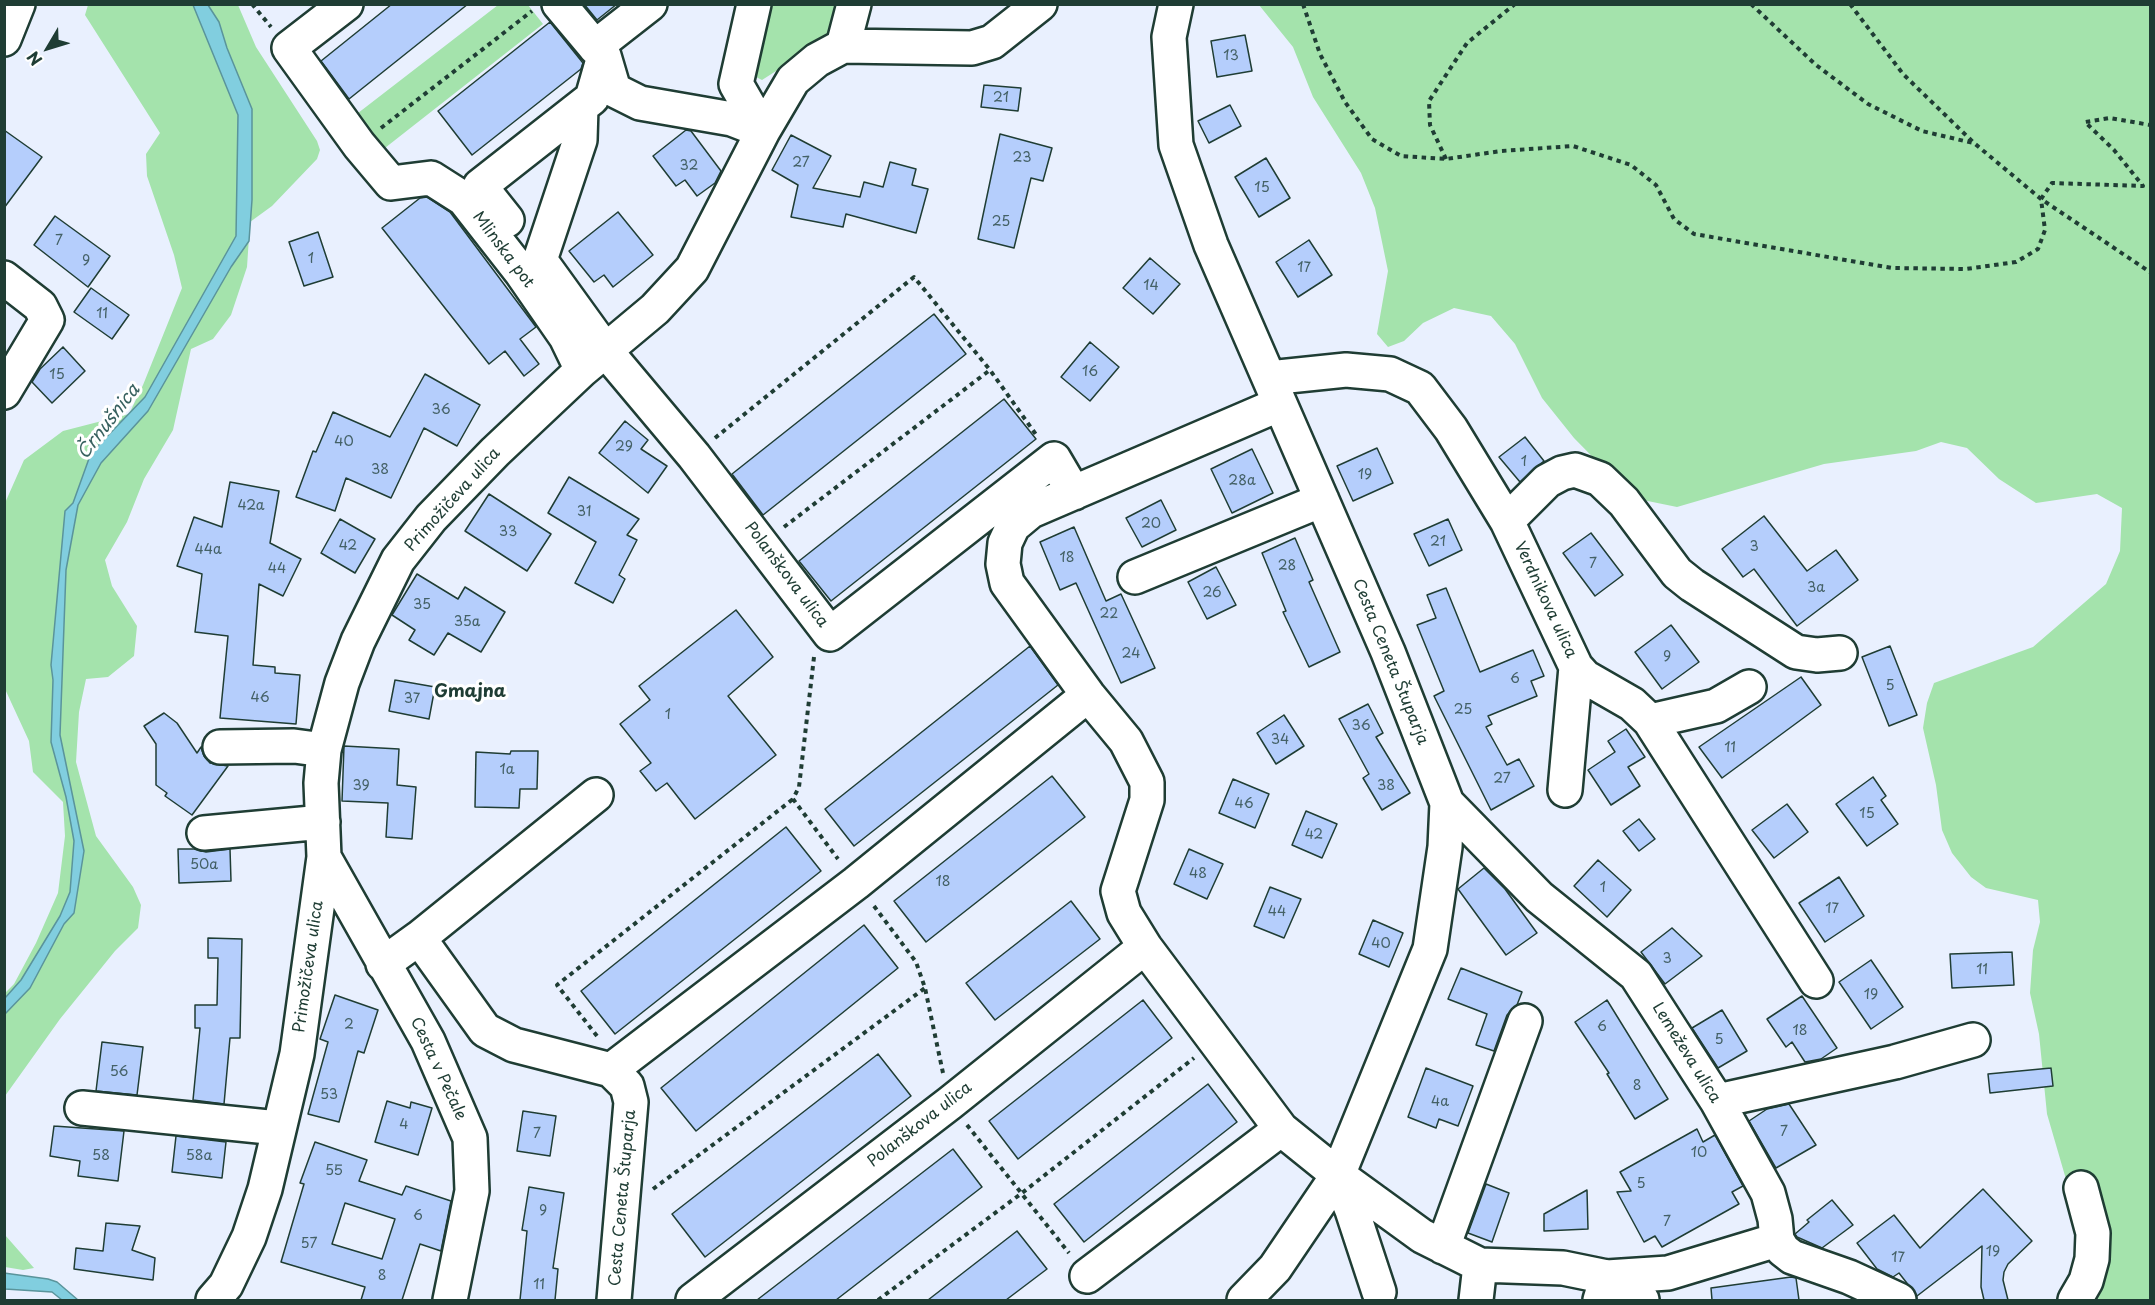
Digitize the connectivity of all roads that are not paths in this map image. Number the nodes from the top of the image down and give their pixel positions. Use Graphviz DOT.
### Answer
graph roads {
  1 [pos="18,4"];
  2 [pos="346,4"];
  3 [pos="650,4"];
  4 [pos="754,4"];
  5 [pos="854,4"];
  6 [pos="1040,4"];
  7 [pos="1176,4"];
  8 [pos="555,7"];
  9 [pos="4,39"];
  10 [pos="843,46"];
  11 [pos="600,51"];
  12 [pos="581,107"];
  13 [pos="763,132"];
  14 [pos="472,193"];
  15 [pos="540,260"];
  16 [pos="4,278"];
  17 [pos="594,360"];
  18 [pos="1274,391"];
  19 [pos="4,392"];
  20 [pos="1074,493"];
  21 [pos="1322,500"];
  22 [pos="1507,520"];
  23 [pos="1135,577"];
  24 [pos="1840,653"];
  25 [pos="1576,667"];
  26 [pos="1749,687"];
  27 [pos="1088,695"];
  28 [pos="1650,721"];
  29 [pos="220,747"];
  30 [pos="324,750"];
  31 [pos="1565,790"];
  32 [pos="596,795"];
  33 [pos="1447,804"];
  34 [pos="323,822"];
  35 [pos="204,833"];
  36 [pos="324,857"];
  37 [pos="418,938"];
  38 [pos="1144,947"];
  39 [pos="383,964"];
  40 [pos="1816,981"];
  41 [pos="1526,1022"];
  42 [pos="1973,1040"];
  43 [pos="614,1067"];
  44 [pos="1717,1101"];
  45 [pos="82,1108"];
  46 [pos="279,1128"];
  47 [pos="1281,1129"];
  48 [pos="1338,1174"];
  49 [pos="2080,1188"];
  50 [pos="1777,1240"];
  51 [pos="1443,1247"];
  52 [pos="1480,1265"];
  53 [pos="1087,1276"];
  54 [pos="1604,1289"];
  55 [pos="1378,1292"];
  56 [pos="222,1295"];
  57 [pos="450,1300"];
  58 [pos="614,1300"];
  59 [pos="693,1300"];
  60 [pos="1244,1300"];
  61 [pos="1476,1300"];
  62 [pos="1642,1300"];
  63 [pos="1899,1300"];
  64 [pos="2075,1300"];
  1 -- 9 [label="street"];
  2 -- 14 [label="street, Mlinska pot"];
  3 -- 11 [label="street"];
  4 -- 13 [label="street"];
  5 -- 10 [label="street"];
  6 -- 10 [label="street, Primožičeva ulica"];
  7 -- 18 [label="street, Cesta Ceneta Štuparja"];
  8 -- 11 [label="street"];
  10 -- 13 [label="street, Primožičeva ulica"];
  11 -- 12 [label="street"];
  11 -- 13 [label="street"];
  12 -- 14 [label="street"];
  12 -- 15 [label="street"];
  13 -- 17 [label="street, Primožičeva ulica"];
  14 -- 15 [label="street"];
  14 -- 17 [label="street, Mlinska pot"];
  15 -- 17 [label="street"];
  16 -- 19 [label="street"];
  17 -- 20 [label="street, Polanškova ulica"];
  17 -- 30 [label="street, Primožičeva ulica"];
  18 -- 20 [label="street"];
  18 -- 21 [label="street, Cesta Ceneta Štuparja"];
  18 -- 22 [label="street, Verdnikova ulica"];
  20 -- 27 [label="street"];
  21 -- 23 [label="street"];
  21 -- 33 [label="street, Cesta Ceneta Štuparja"];
  22 -- 24 [label="street"];
  22 -- 25 [label="street, Verdnikova ulica"];
  25 -- 28 [label="street, Verdnikova ulica"];
  25 -- 31 [label="street"];
  26 -- 28 [label="street"];
  27 -- 38 [label="street"];
  27 -- 43 [label="street"];
  28 -- 40 [label="street, Verdnikova ulica"];
  29 -- 30 [label="street"];
  30 -- 34 [label="street, Primožičeva ulica"];
  32 -- 37 [label="street"];
  33 -- 44 [label="street, Lemeževa ulica"];
  33 -- 48 [label="street, Cesta Ceneta Štuparja"];
  34 -- 35 [label="street"];
  34 -- 36 [label="street, Primožičeva ulica"];
  36 -- 39 [label="street, Cesta v Pečale"];
  36 -- 46 [label="street, Primožičeva ulica"];
  37 -- 39 [label="street"];
  37 -- 43 [label="street"];
  38 -- 47 [label="street"];
  38 -- 59 [label="street, Polanškova ulica"];
  39 -- 57 [label="street, Cesta v Pečale"];
  41 -- 51 [label="street"];
  42 -- 44 [label="street"];
  43 -- 58 [label="street, Cesta Ceneta Štuparja"];
  44 -- 50 [label="street, Lemeževa ulica"];
  45 -- 46 [label="street"];
  46 -- 56 [label="street, Primožičeva ulica"];
  47 -- 48 [label="street"];
  47 -- 53 [label="street"];
  48 -- 51 [label="street"];
  48 -- 55 [label="street"];
  48 -- 60 [label="street, Cesta Ceneta Štuparja"];
  49 -- 64 [label="street"];
  50 -- 54 [label="street"];
  50 -- 63 [label="street"];
  51 -- 52 [label="street"];
  52 -- 54 [label="street"];
  52 -- 61 [label="street"];
  54 -- 62 [label="street"];
}
